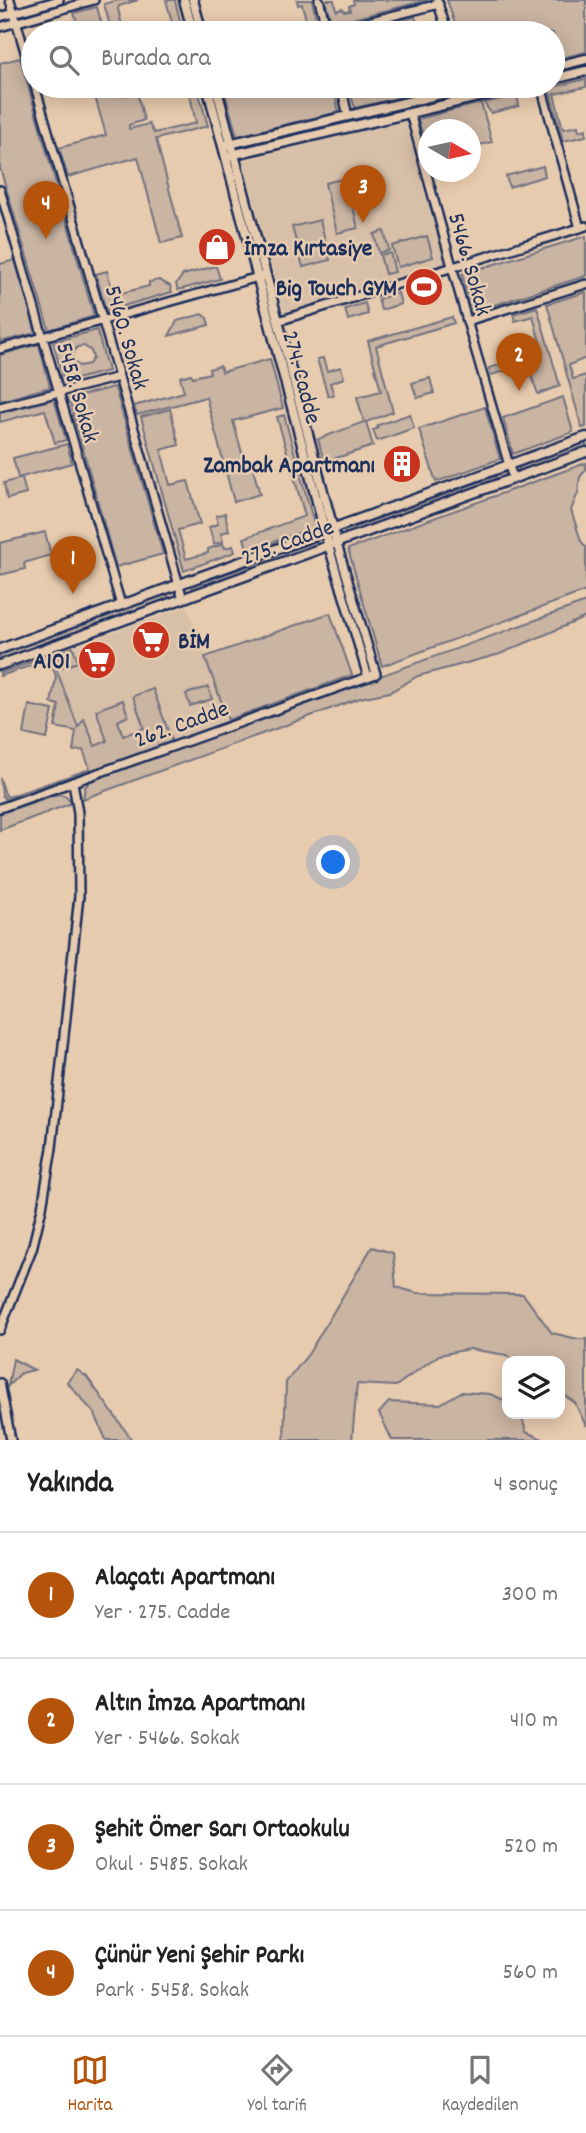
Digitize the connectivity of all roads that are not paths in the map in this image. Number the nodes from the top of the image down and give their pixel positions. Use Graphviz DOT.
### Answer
graph roads {
  1 [pos="10,0"];
  2 [pos="59,0"];
  3 [pos="94,0"];
  4 [pos="184,0"];
  5 [pos="193,0"];
  6 [pos="319,0"];
  7 [pos="438,2"];
  8 [pos="14,13"];
  9 [pos="0,17"];
  10 [pos="190,21"];
  11 [pos="199,21"];
  12 [pos="323,21"];
  13 [pos="369,21"];
  14 [pos="444,21"];
  15 [pos="17,22"];
  16 [pos="0,27"];
  17 [pos="21,36"];
  18 [pos="586,59"];
  19 [pos="565,64"];
  20 [pos="586,71"];
  21 [pos="565,76"];
  22 [pos="38,98"];
  23 [pos="211,98"];
  24 [pos="218,98"];
  25 [pos="344,98"];
  26 [pos="421,98"];
  27 [pos="473,98"];
  28 [pos="545,98"];
  29 [pos="469,99"];
  30 [pos="410,113"];
  31 [pos="348,116"];
  32 [pos="227,145"];
  33 [pos="234,154"];
  34 [pos="225,156"];
  35 [pos="0,190"];
  36 [pos="583,227"];
  37 [pos="452,267"];
  38 [pos="266,275"];
  39 [pos="256,277"];
  40 [pos="586,284"];
  41 [pos="103,321"];
  42 [pos="278,321"];
  43 [pos="467,321"];
  44 [pos="43,337"];
  45 [pos="0,349"];
  46 [pos="119,377"];
  47 [pos="59,391"];
  48 [pos="0,407"];
  49 [pos="586,437"];
  50 [pos="586,452"];
  51 [pos="509,465"];
  52 [pos="513,478"];
  53 [pos="329,531"];
  54 [pos="333,545"];
  55 [pos="179,584"];
  56 [pos="183,599"];
  57 [pos="121,604"];
  58 [pos="0,649"];
  59 [pos="0,665"];
  60 [pos="372,676"];
  61 [pos="73,782"];
  62 [pos="0,808"];
  63 [pos="0,1330"];
  64 [pos="0,1383"];
  65 [pos="11,1440"];
  1 -- 8 [label="street"];
  2 -- 8 [label="street"];
  3 -- 15 [label="street"];
  4 -- 10 [label="street"];
  5 -- 11 [label="street"];
  6 -- 12 [label="street"];
  7 -- 13 [label="street"];
  7 -- 14 [label="street"];
  8 -- 9 [label="street"];
  8 -- 15 [label="street"];
  15 -- 16 [label="street"];
  15 -- 17 [label="street"];
  18 -- 19 [label="street"];
  20 -- 21 [label="street"];
  22 -- 41 [label="street, 5460. Sokak"];
  23 -- 32 [label="street, 274. Cadde"];
  24 -- 32 [label="street"];
  25 -- 31 [label="street"];
  26 -- 31 [label="street"];
  27 -- 29 [label="street"];
  28 -- 36 [label="street"];
  29 -- 30 [label="street"];
  30 -- 33 [label="street"];
  30 -- 37 [label="street, 5466. Sokak"];
  31 -- 32 [label="street"];
  32 -- 33 [label="street, 274. Cadde"];
  32 -- 34 [label="street, 274. Cadde"];
  33 -- 34 [label="street"];
  33 -- 38 [label="street, 274. Cadde"];
  34 -- 39 [label="street, 274. Cadde"];
  35 -- 44 [label="street, 5458. Sokak"];
  36 -- 37 [label="street"];
  37 -- 42 [label="street"];
  37 -- 43 [label="street, 5466. Sokak"];
  38 -- 39 [label="street"];
  38 -- 42 [label="street, 274. Cadde"];
  39 -- 41 [label="street"];
  39 -- 53 [label="street, 274. Cadde"];
  40 -- 43 [label="street"];
  41 -- 44 [label="street"];
  41 -- 46 [label="street, 5460. Sokak"];
  42 -- 53 [label="street, 274. Cadde"];
  43 -- 51 [label="street, 5466. Sokak"];
  44 -- 45 [label="street"];
  44 -- 47 [label="street, 5458. Sokak"];
  46 -- 47 [label="street"];
  46 -- 55 [label="street, 5460. Sokak"];
  47 -- 48 [label="street"];
  47 -- 57 [label="street, 5458. Sokak"];
  49 -- 51 [label="street, 275. Cadde"];
  50 -- 52 [label="street, 275. Cadde"];
  51 -- 52 [label="street, 5466. Sokak"];
  51 -- 53 [label="street, 275. Cadde"];
  52 -- 54 [label="street, 275. Cadde"];
  53 -- 54 [label="street, 274. Cadde"];
  53 -- 55 [label="street, 275. Cadde"];
  54 -- 56 [label="street, 275. Cadde"];
  54 -- 60 [label="street, 274. Cadde"];
  55 -- 56 [label="street, 5460. Sokak"];
  55 -- 57 [label="street, 275. Cadde"];
  56 -- 59 [label="street, 275. Cadde"];
  57 -- 58 [label="street, 275. Cadde"];
  60 -- 61 [label="street, 262. Cadde"];
  61 -- 62 [label="street, 262. Cadde"];
  61 -- 63 [label="street"];
  64 -- 65 [label="street"];
}
